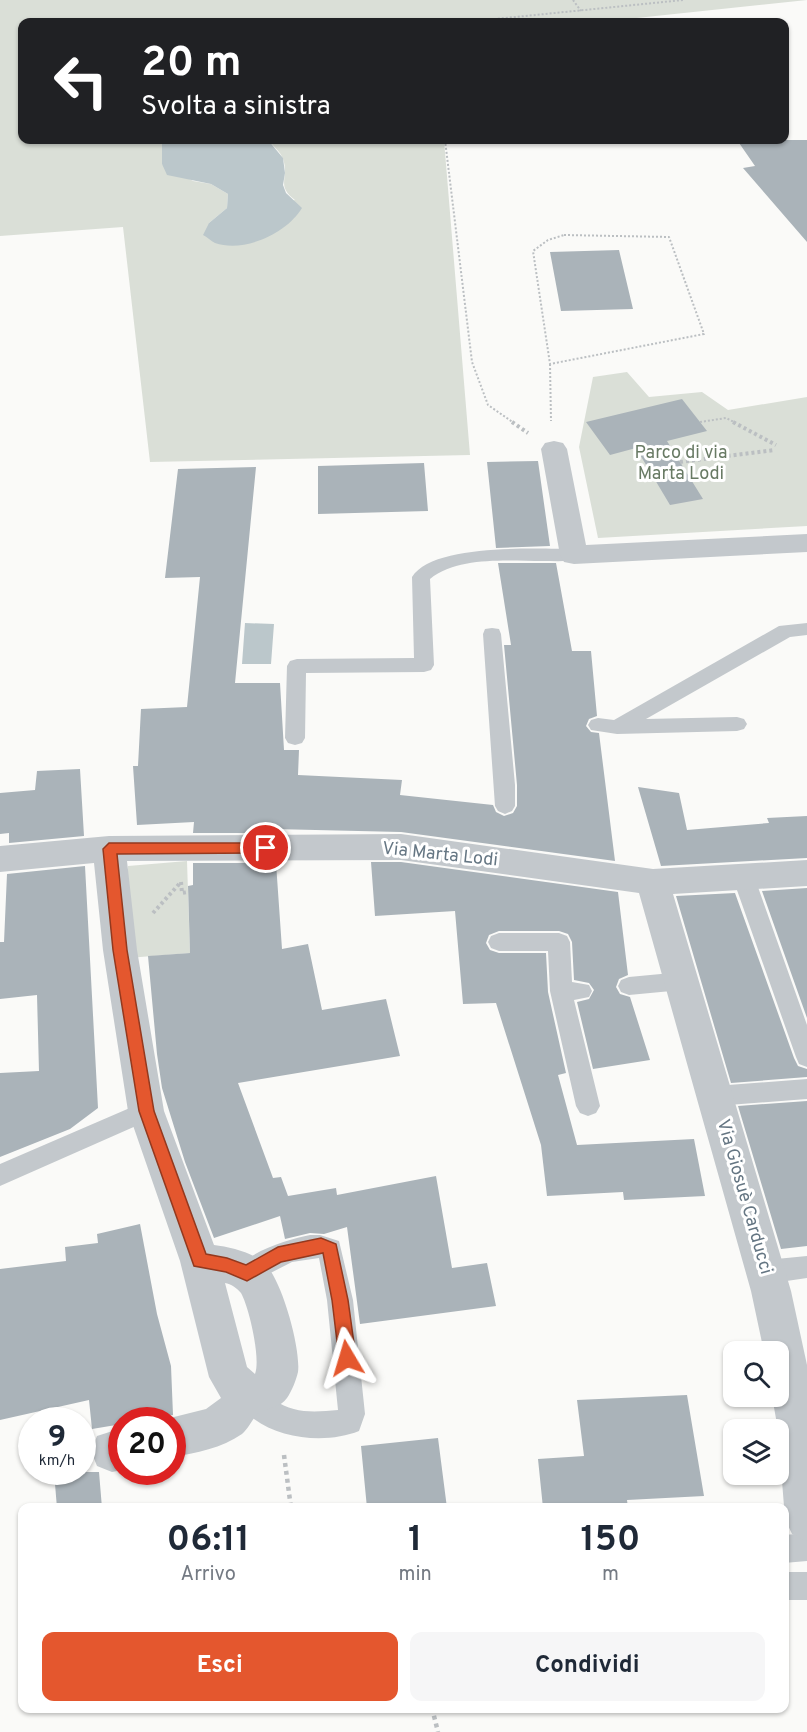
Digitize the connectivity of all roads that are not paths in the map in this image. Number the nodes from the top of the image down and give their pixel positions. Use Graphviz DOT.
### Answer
graph roads {
  1 [pos="554,449"];
  2 [pos="807,543"];
  3 [pos="574,555"];
  4 [pos="807,629"];
  5 [pos="492,634"];
  6 [pos="737,724"];
  7 [pos="294,738"];
  8 [pos="505,806"];
  9 [pos="109,849"];
  10 [pos="0,860"];
  11 [pos="807,873"];
  12 [pos="743,876"];
  13 [pos="653,882"];
  14 [pos="499,942"];
  15 [pos="682,981"];
  16 [pos="629,986"];
  17 [pos="807,1058"];
  18 [pos="807,1089"];
  19 [pos="715,1096"];
  20 [pos="588,1106"];
  21 [pos="146,1111"];
  22 [pos="0,1174"];
  23 [pos="200,1261"];
  24 [pos="807,1267"];
  25 [pos="766,1272"];
  26 [pos="247,1274"];
  27 [pos="797,1371"];
  28 [pos="247,1394"];
  29 [pos="186,1434"];
  30 [pos="807,1519"];
  31 [pos="807,1547"];
  32 [pos="789,1549"];
  33 [pos="789,1586"];
  34 [pos="807,1586"];
  1 -- 3 [label="street"];
  2 -- 3 [label="street"];
  3 -- 7 [label="lane"];
  4 -- 6 [label="lane"];
  5 -- 8 [label="lane"];
  9 -- 10 [label="street, Via Marta Lodi"];
  9 -- 13 [label="street, Via Marta Lodi"];
  9 -- 21 [label="street"];
  11 -- 12 [label="street, Via Marta Lodi"];
  12 -- 13 [label="street, Via Marta Lodi"];
  12 -- 17 [label="lane"];
  13 -- 15 [label="street, Via Giosuè Carducci"];
  14 -- 20 [label="lane"];
  15 -- 16 [label="lane"];
  15 -- 19 [label="street, Via Giosuè Carducci"];
  18 -- 19 [label="lane"];
  19 -- 25 [label="street, Via Giosuè Carducci"];
  21 -- 22 [label="lane"];
  21 -- 23 [label="street"];
  23 -- 26 [label="street"];
  23 -- 28 [label="street"];
  24 -- 25 [label="lane"];
  25 -- 27 [label="street, Via Giosuè Carducci"];
  26 -- 28 [label="street"];
  26 -- 28 [label="lane"];
  27 -- 30 [label="street, Via Giosuè Carducci"];
  28 -- 29 [label="street"];
  31 -- 32 [label="lane"];
  33 -- 34 [label="lane"];
}
